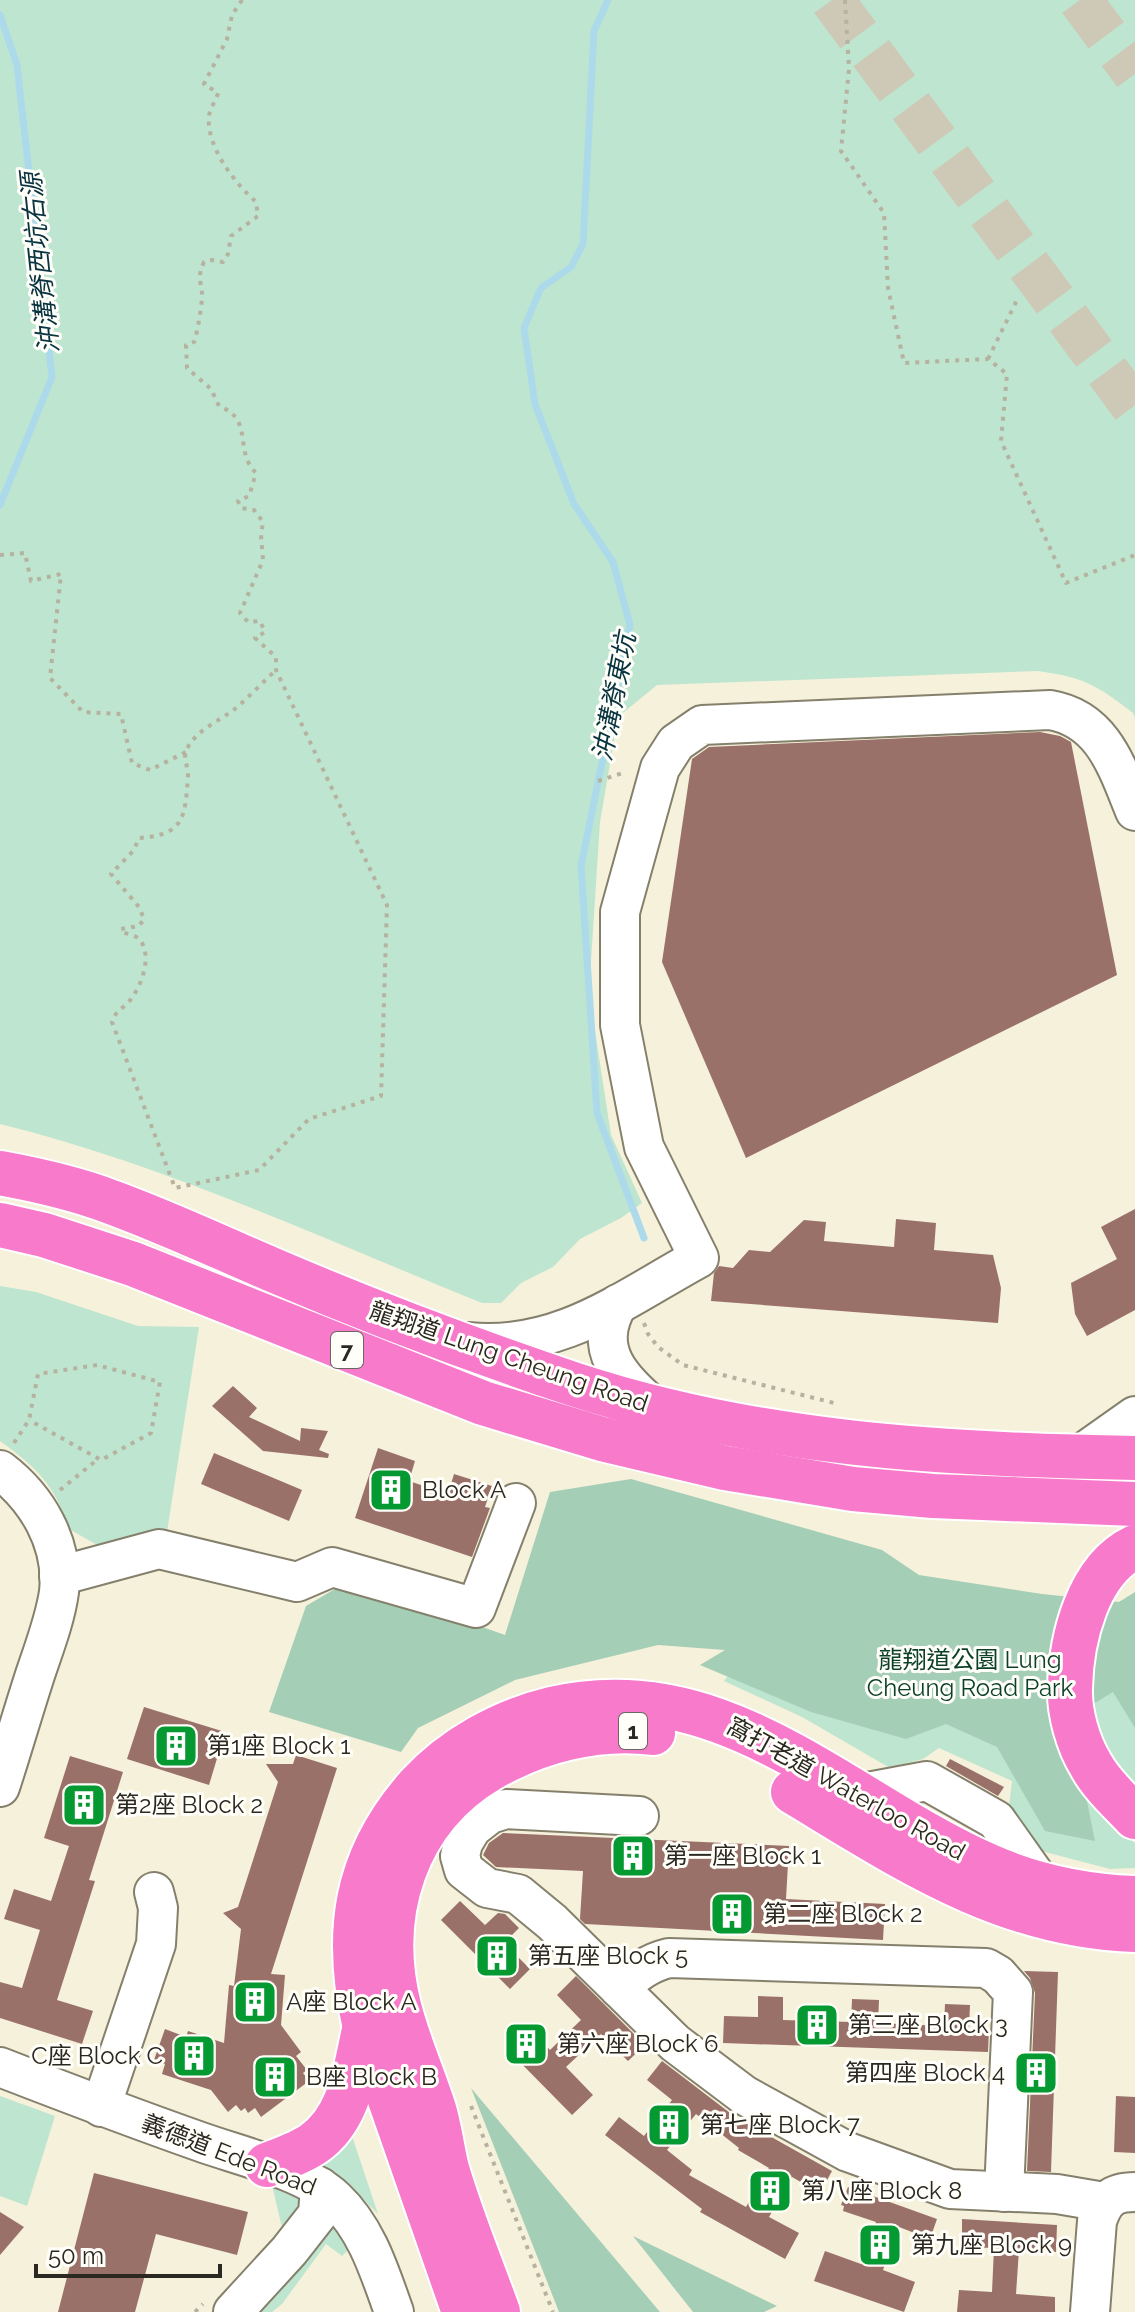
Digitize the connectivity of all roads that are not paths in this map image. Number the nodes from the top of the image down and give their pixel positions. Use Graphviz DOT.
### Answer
graph roads {
  1 [pos="1135,811"];
  2 [pos="0,1173"];
  3 [pos="0,1225"];
  4 [pos="631,1308"];
  5 [pos="453,1341"];
  6 [pos="655,1408"];
  7 [pos="1135,1416"];
  8 [pos="730,1447"];
  9 [pos="1077,1457"];
  10 [pos="1135,1458"];
  11 [pos="5,1460"];
  12 [pos="516,1503"];
  13 [pos="1135,1504"];
  14 [pos="1135,1547"];
  15 [pos="59,1576"];
  16 [pos="0,1787"];
  17 [pos="639,1816"];
  18 [pos="1135,1817"];
  19 [pos="154,1892"];
  20 [pos="1135,1898"];
  21 [pos="1135,1930"];
  22 [pos="619,1988"];
  23 [pos="365,2028"];
  24 [pos="0,2067"];
  25 [pos="377,2070"];
  26 [pos="101,2107"];
  27 [pos="452,2107"];
  28 [pos="239,2163"];
  29 [pos="320,2187"];
  30 [pos="1004,2192"];
  31 [pos="1120,2197"];
  32 [pos="233,2312"];
  33 [pos="394,2312"];
  34 [pos="437,2312"];
  35 [pos="464,2312"];
  36 [pos="498,2312"];
  37 [pos="526,2312"];
  38 [pos="1090,2312"];
  1 -- 4 [label="street"];
  2 -- 5 [label="highway, 龍翔道 Lung Cheung Road / 7"];
  3 -- 8 [label="highway, 龍翔道 Lung Cheung Road / 7"];
  4 -- 5 [label="street"];
  4 -- 6 [label="street"];
  5 -- 6 [label="highway, 龍翔道 Lung Cheung Road / 7"];
  6 -- 8 [label="highway, 龍翔道 Lung Cheung Road / 7"];
  7 -- 9 [label="street"];
  8 -- 9 [label="highway, 龍翔道 Lung Cheung Road / 7"];
  8 -- 13 [label="highway, 龍翔道 Lung Cheung Road / 7"];
  9 -- 10 [label="highway, 龍翔道 Lung Cheung Road / 7"];
  11 -- 15 [label="street"];
  12 -- 15 [label="street"];
  14 -- 18 [label="highway"];
  15 -- 16 [label="street"];
  17 -- 22 [label="street"];
  19 -- 26 [label="street"];
  20 -- 23 [label="highway, 窩打老道 Waterloo Road / 1"];
  21 -- 27 [label="highway, 窩打老道 Waterloo Road / 1"];
  22 -- 30 [label="street"];
  22 -- 30 [label="street"];
  23 -- 25 [label="highway, 窩打老道 Waterloo Road / 1"];
  23 -- 28 [label="highway"];
  24 -- 26 [label="street, 義德道 Ede Road"];
  25 -- 34 [label="highway"];
  25 -- 35 [label="highway, 窩打老道 Waterloo Road / 1"];
  26 -- 28 [label="street, 義德道 Ede Road"];
  27 -- 36 [label="highway, 窩打老道 Waterloo Road / 1"];
  27 -- 37 [label="highway"];
  28 -- 29 [label="street, 義德道 Ede Road"];
  29 -- 32 [label="street"];
  29 -- 33 [label="street, 義德道 Ede Road"];
  30 -- 31 [label="street"];
  31 -- 38 [label="street"];
}
